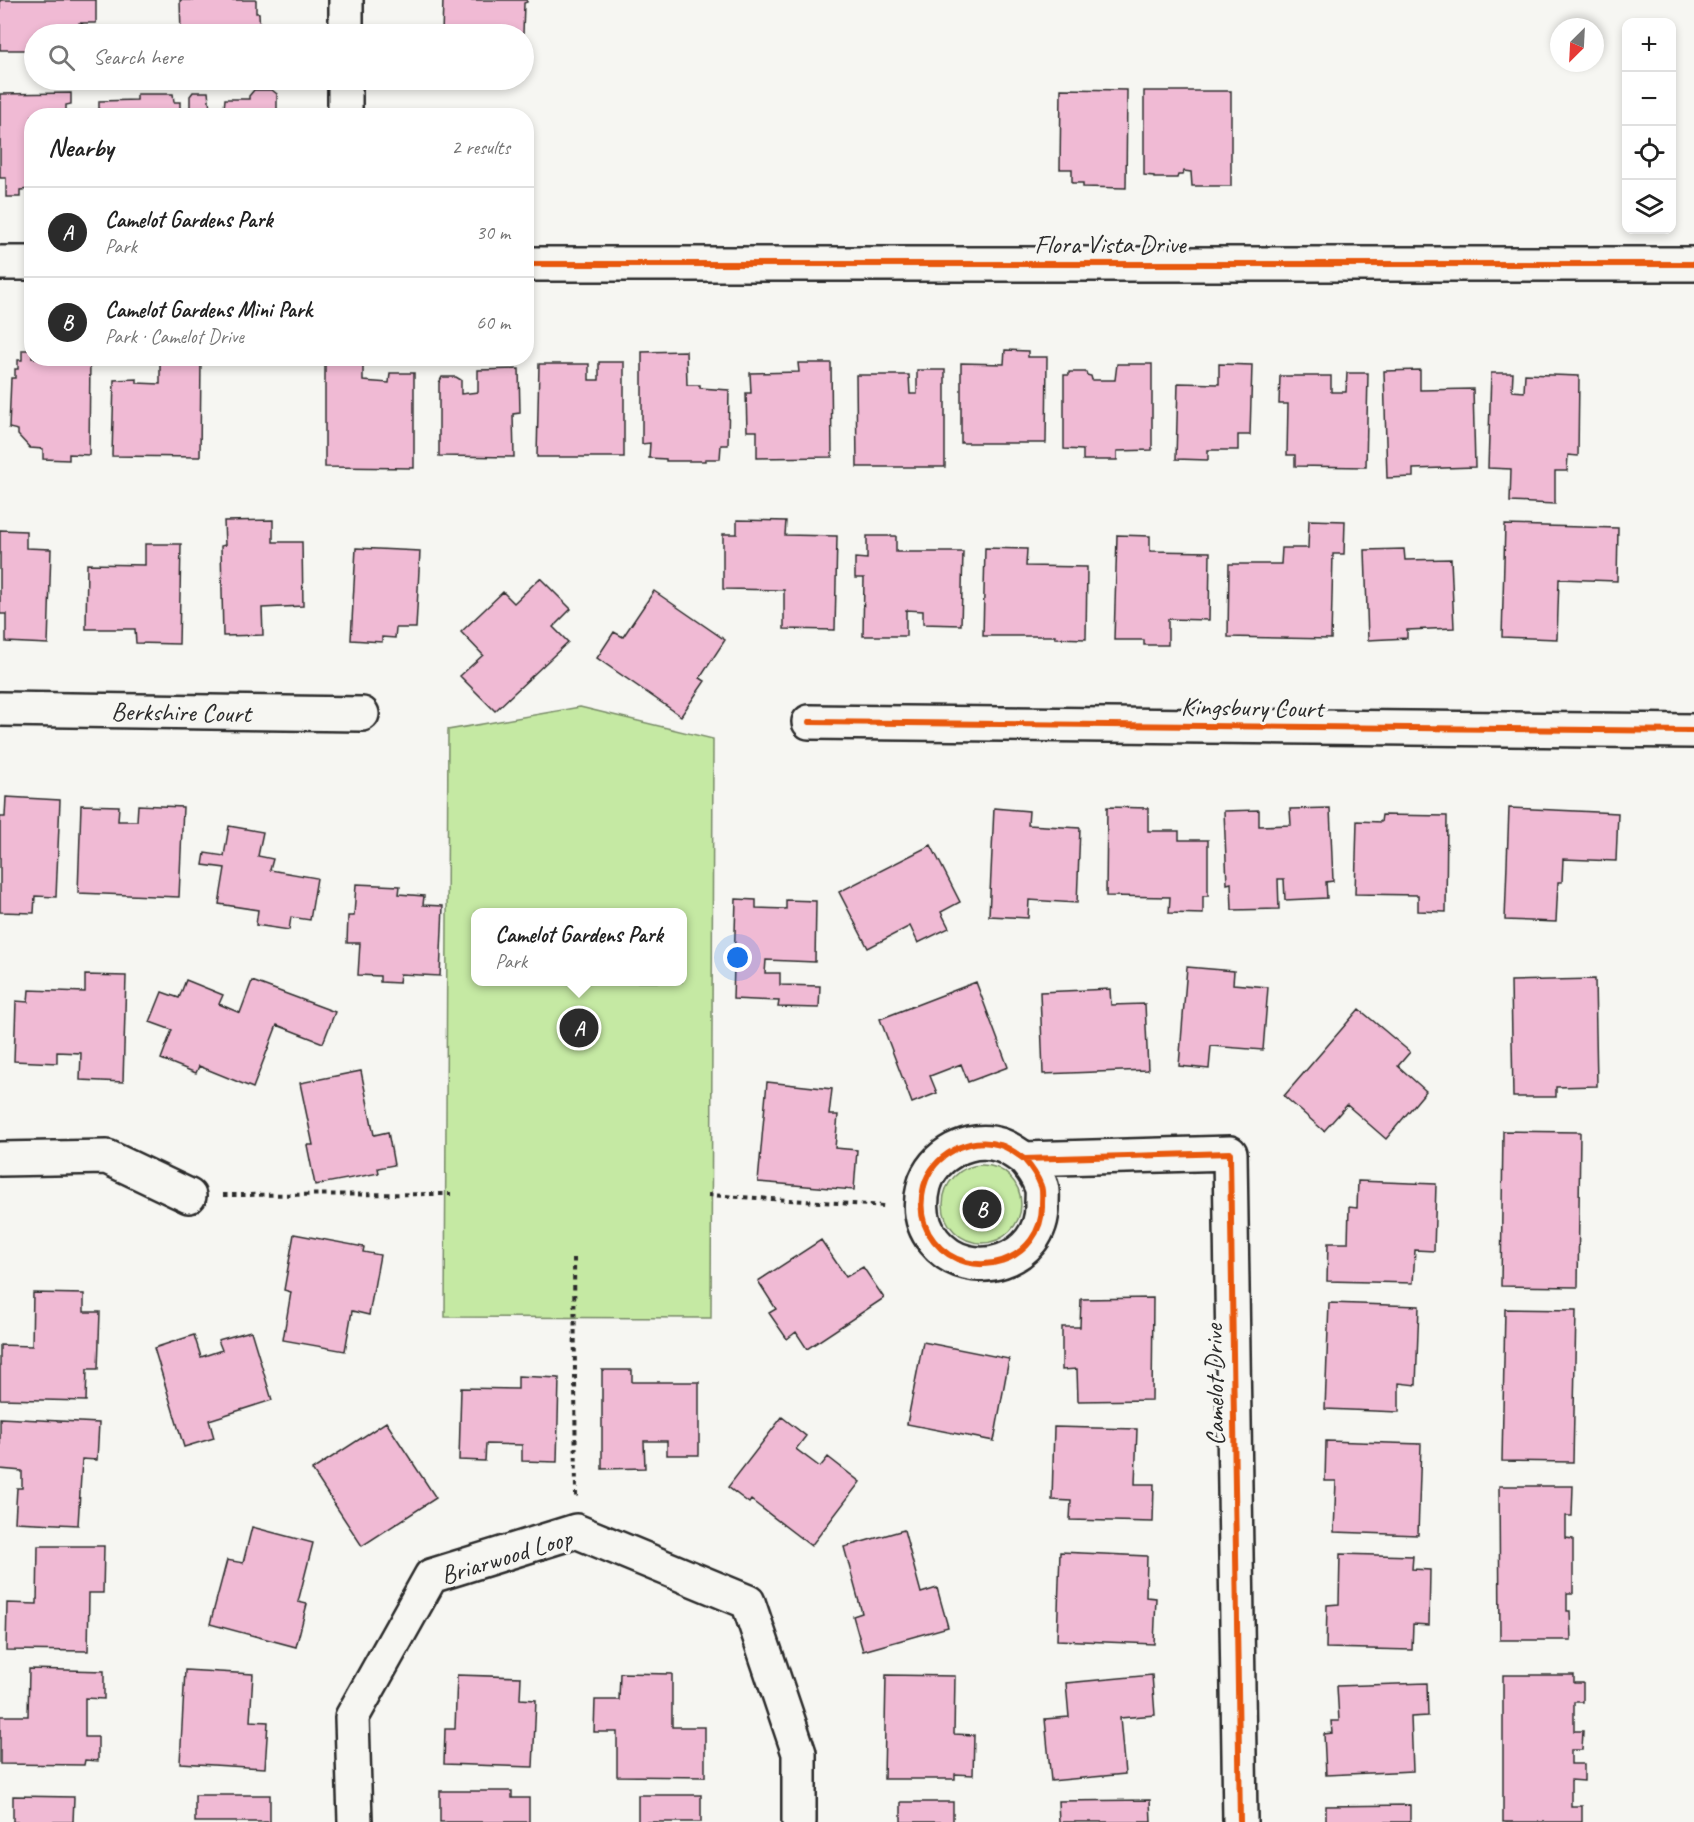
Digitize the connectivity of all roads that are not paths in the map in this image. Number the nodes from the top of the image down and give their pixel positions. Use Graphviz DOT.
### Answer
graph roads {
  1 [pos="346,0"];
  2 [pos="346,24"];
  3 [pos="345,90"];
  4 [pos="345,108"];
  5 [pos="0,263"];
  6 [pos="24,263"];
  7 [pos="534,264"];
  8 [pos="1694,264"];
  9 [pos="0,709"];
  10 [pos="362,714"];
  11 [pos="809,722"];
  12 [pos="1694,730"];
  13 [pos="0,1159"];
  14 [pos="1024,1159"];
  15 [pos="189,1196"];
  16 [pos="354,1822"];
  17 [pos="800,1822"];
  18 [pos="1240,1822"];
  1 -- 2 [label="street"];
  3 -- 4 [label="street"];
  5 -- 6 [label="street"];
  7 -- 8 [label="street, Flora Vista Drive"];
  9 -- 10 [label="street, Berkshire Court"];
  11 -- 12 [label="street, Kingsbury Court"];
  13 -- 15 [label="street"];
  14 -- 14 [label="street"];
  14 -- 18 [label="street, Camelot Drive"];
  16 -- 17 [label="street, Briarwood Loop"];
}
